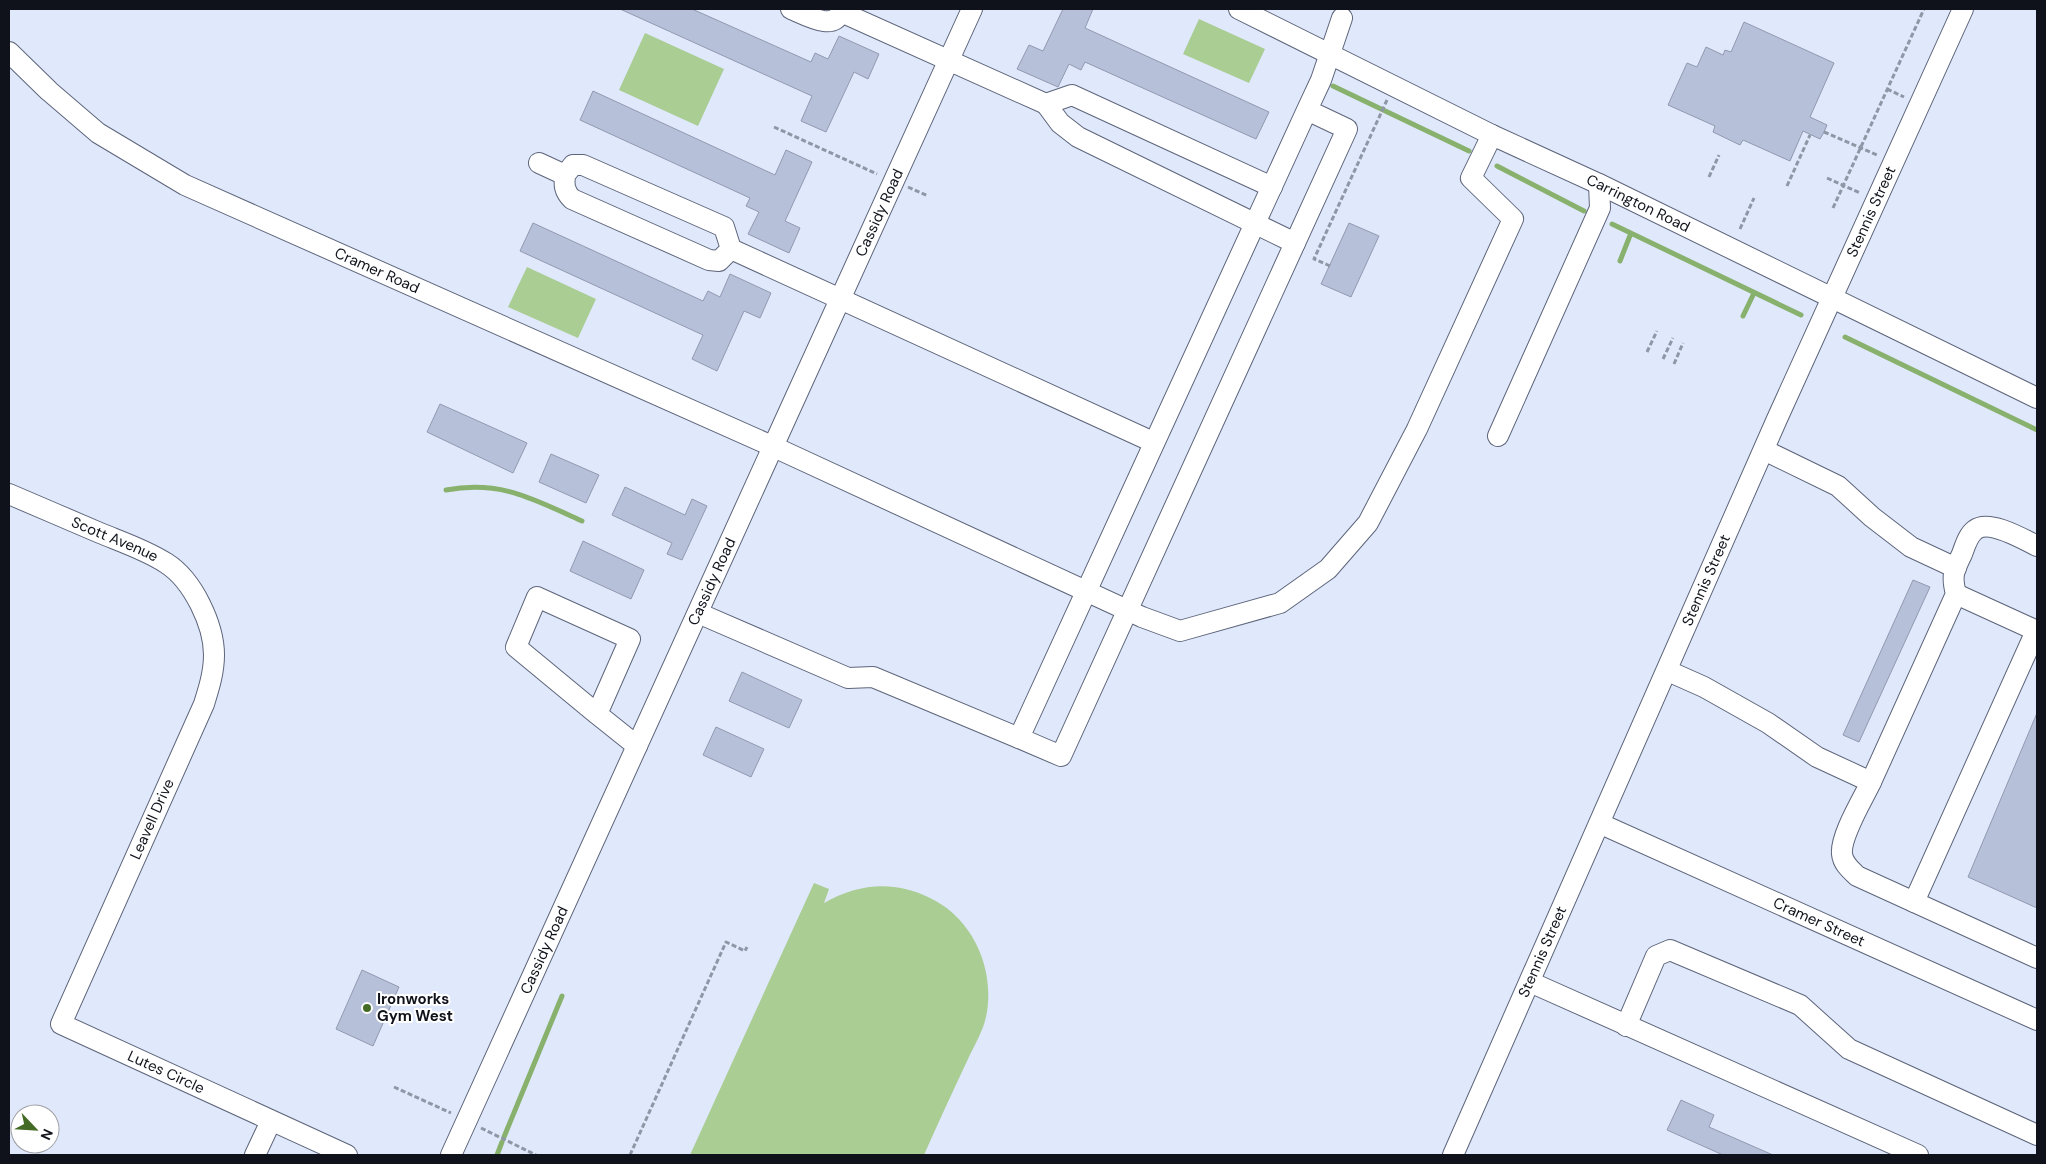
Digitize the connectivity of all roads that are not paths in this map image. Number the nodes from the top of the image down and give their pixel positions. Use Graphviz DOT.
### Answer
graph roads {
  1 [pos="791,9"];
  2 [pos="972,9"];
  3 [pos="1239,9"];
  4 [pos="1963,9"];
  5 [pos="841,10"];
  6 [pos="1342,18"];
  7 [pos="9,52"];
  8 [pos="1329,53"];
  9 [pos="948,61"];
  10 [pos="1046,104"];
  11 [pos="1307,110"];
  12 [pos="1492,135"];
  13 [pos="539,163"];
  14 [pos="565,175"];
  15 [pos="1599,184"];
  16 [pos="1272,186"];
  17 [pos="1254,224"];
  18 [pos="1295,243"];
  19 [pos="731,249"];
  20 [pos="1832,298"];
  21 [pos="840,300"];
  22 [pos="2037,398"];
  23 [pos="1498,436"];
  24 [pos="1153,442"];
  25 [pos="774,447"];
  26 [pos="1764,450"];
  27 [pos="9,494"];
  28 [pos="2037,546"];
  29 [pos="1956,568"];
  30 [pos="1085,590"];
  31 [pos="1956,594"];
  32 [pos="202,609"];
  33 [pos="1128,610"];
  34 [pos="698,613"];
  35 [pos="2036,631"];
  36 [pos="1668,671"];
  37 [pos="597,714"];
  38 [pos="1019,738"];
  39 [pos="637,746"];
  40 [pos="1871,782"];
  41 [pos="1601,824"];
  42 [pos="1914,902"];
  43 [pos="2037,958"];
  44 [pos="1530,982"];
  45 [pos="2037,1020"];
  46 [pos="61,1024"];
  47 [pos="1626,1026"];
  48 [pos="271,1121"];
  49 [pos="2037,1135"];
  50 [pos="255,1155"];
  51 [pos="347,1155"];
  52 [pos="451,1155"];
  53 [pos="1453,1155"];
  54 [pos="1918,1155"];
  1 -- 5 [label="street"];
  2 -- 9 [label="street, Cassidy Road"];
  3 -- 8 [label="street, Carrington Road"];
  4 -- 20 [label="street, Stennis Street"];
  5 -- 9 [label="street"];
  6 -- 8 [label="street"];
  7 -- 25 [label="street, Cramer Road"];
  8 -- 11 [label="street"];
  8 -- 12 [label="street, Carrington Road"];
  9 -- 10 [label="street"];
  9 -- 21 [label="street, Cassidy Road"];
  10 -- 16 [label="street"];
  10 -- 17 [label="street"];
  11 -- 16 [label="street"];
  11 -- 18 [label="street"];
  12 -- 15 [label="street, Carrington Road"];
  12 -- 33 [label="street, Cramer Road"];
  13 -- 14 [label="street"];
  14 -- 19 [label="street"];
  14 -- 19 [label="street"];
  15 -- 20 [label="street, Carrington Road"];
  15 -- 23 [label="street"];
  16 -- 17 [label="street"];
  17 -- 18 [label="street"];
  17 -- 24 [label="street"];
  18 -- 33 [label="street"];
  19 -- 21 [label="street"];
  20 -- 22 [label="street, Carrington Road"];
  20 -- 26 [label="street, Stennis Street"];
  21 -- 24 [label="street"];
  21 -- 25 [label="street, Cassidy Road"];
  24 -- 30 [label="street"];
  25 -- 30 [label="street, Cramer Road"];
  25 -- 34 [label="street, Cassidy Road"];
  26 -- 29 [label="street"];
  26 -- 36 [label="street, Stennis Street"];
  27 -- 32 [label="street, Scott Avenue"];
  28 -- 29 [label="street"];
  29 -- 31 [label="street"];
  30 -- 33 [label="street, Cramer Road"];
  30 -- 38 [label="street"];
  31 -- 35 [label="street"];
  31 -- 40 [label="street"];
  32 -- 46 [label="street, Leavell Drive"];
  33 -- 38 [label="street"];
  34 -- 38 [label="street"];
  34 -- 39 [label="street, Cassidy Road"];
  35 -- 42 [label="street"];
  36 -- 40 [label="street"];
  36 -- 41 [label="street, Stennis Street"];
  37 -- 37 [label="street"];
  37 -- 39 [label="street"];
  39 -- 52 [label="street, Cassidy Road"];
  40 -- 42 [label="street"];
  41 -- 44 [label="street, Stennis Street"];
  41 -- 45 [label="street, Cramer Street"];
  42 -- 43 [label="street"];
  44 -- 47 [label="street"];
  44 -- 53 [label="street, Stennis Street"];
  46 -- 48 [label="street, Lutes Circle"];
  47 -- 49 [label="street"];
  47 -- 54 [label="street"];
  48 -- 50 [label="street"];
  48 -- 51 [label="street, Lutes Circle"];
}
